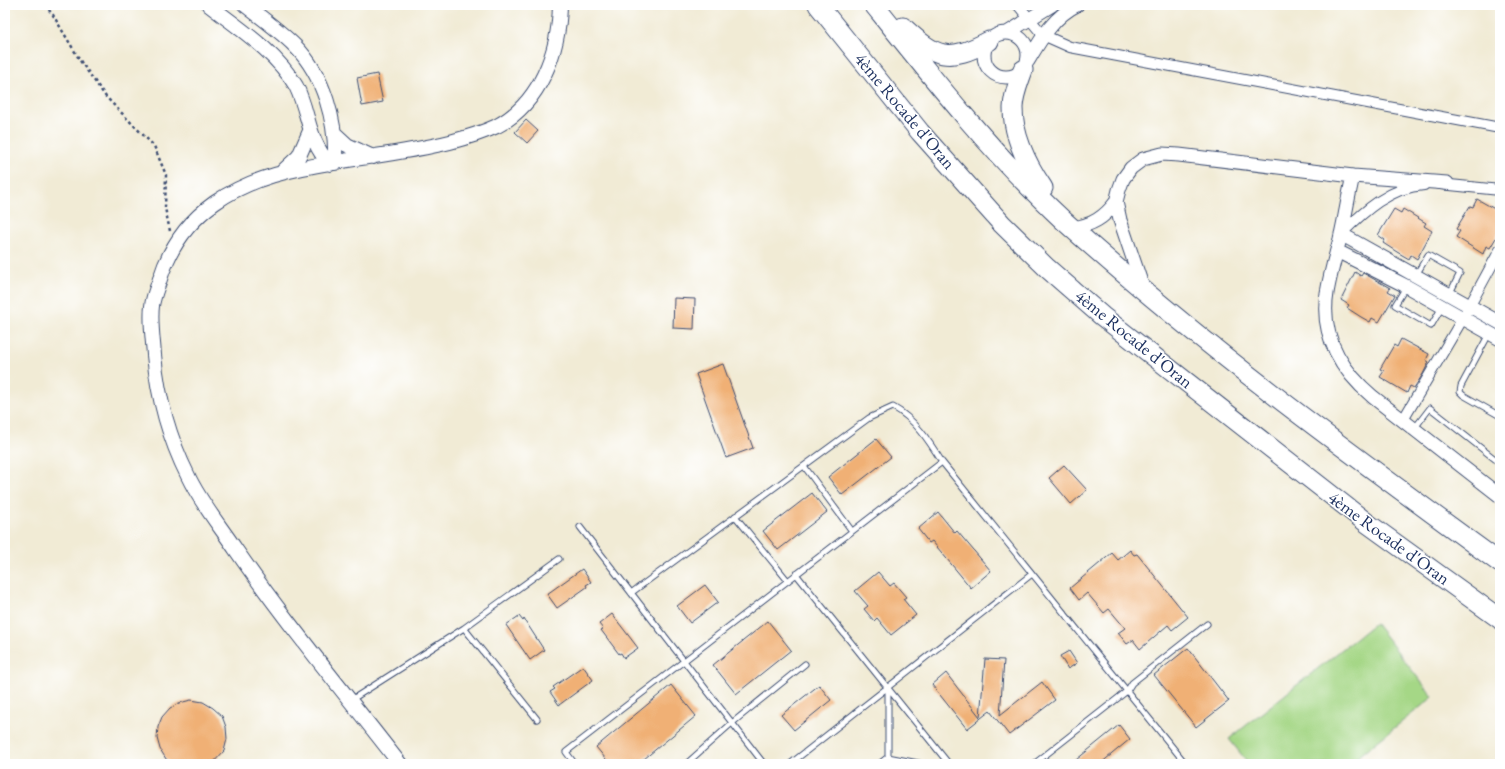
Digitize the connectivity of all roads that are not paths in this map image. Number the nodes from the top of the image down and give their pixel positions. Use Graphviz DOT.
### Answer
graph roads {
  1 [pos="209,5"];
  2 [pos="245,5"];
  3 [pos="560,5"];
  4 [pos="818,5"];
  5 [pos="874,5"];
  6 [pos="878,5"];
  7 [pos="1018,5"];
  8 [pos="1052,5"];
  9 [pos="1077,5"];
  10 [pos="1031,19"];
  11 [pos="1007,33"];
  12 [pos="1044,35"];
  13 [pos="989,41"];
  14 [pos="1026,65"];
  15 [pos="1500,128"];
  16 [pos="310,131"];
  17 [pos="334,133"];
  18 [pos="373,157"];
  19 [pos="332,164"];
  20 [pos="278,174"];
  21 [pos="1353,176"];
  22 [pos="1447,183"];
  23 [pos="1500,190"];
  24 [pos="1116,202"];
  25 [pos="1069,224"];
  26 [pos="1341,234"];
  27 [pos="1500,250"];
  28 [pos="1337,251"];
  29 [pos="1416,275"];
  30 [pos="1406,286"];
  31 [pos="1144,290"];
  32 [pos="1449,295"];
  33 [pos="1442,306"];
  34 [pos="1468,306"];
  35 [pos="1463,318"];
  36 [pos="1500,323"];
  37 [pos="1495,336"];
  38 [pos="1500,416"];
  39 [pos="1403,420"];
  40 [pos="1414,429"];
  41 [pos="942,462"];
  42 [pos="1500,462"];
  43 [pos="804,466"];
  44 [pos="1500,496"];
  45 [pos="735,516"];
  46 [pos="580,527"];
  47 [pos="852,532"];
  48 [pos="559,559"];
  49 [pos="1500,563"];
  50 [pos="796,574"];
  51 [pos="1032,574"];
  52 [pos="788,581"];
  53 [pos="631,593"];
  54 [pos="1500,619"];
  55 [pos="1207,624"];
  56 [pos="464,628"];
  57 [pos="684,661"];
  58 [pos="805,664"];
  59 [pos="888,688"];
  60 [pos="1127,691"];
  61 [pos="350,700"];
  62 [pos="537,719"];
  63 [pos="732,723"];
  64 [pos="888,757"];
  65 [pos="400,764"];
  66 [pos="575,764"];
  67 [pos="686,764"];
  68 [pos="764,764"];
  69 [pos="790,764"];
  70 [pos="879,764"];
  71 [pos="923,764"];
  72 [pos="949,764"];
  73 [pos="1034,764"];
  74 [pos="1186,764"];
  1 -- 16 [label="main road"];
  2 -- 17 [label="main road"];
  3 -- 18 [label="main road"];
  4 -- 54 [label="highway, 4ème Rocade d'Oran"];
  5 -- 25 [label="highway"];
  6 -- 13 [label="highway"];
  7 -- 10 [label="street"];
  8 -- 10 [label="street"];
  9 -- 12 [label="street"];
  10 -- 11 [label="street"];
  10 -- 12 [label="street"];
  11 -- 13 [label="street"];
  11 -- 14 [label="street"];
  12 -- 14 [label="street"];
  12 -- 15 [label="street"];
  13 -- 14 [label="street"];
  14 -- 25 [label="highway"];
  16 -- 19 [label="main road"];
  16 -- 20 [label="main road"];
  17 -- 18 [label="main road"];
  17 -- 19 [label="main road"];
  18 -- 19 [label="main road"];
  19 -- 20 [label="main road"];
  20 -- 61 [label="main road"];
  21 -- 22 [label="street"];
  21 -- 24 [label="street"];
  21 -- 26 [label="street"];
  22 -- 23 [label="street"];
  22 -- 26 [label="street"];
  24 -- 25 [label="street"];
  24 -- 31 [label="street"];
  25 -- 31 [label="highway"];
  26 -- 28 [label="street"];
  26 -- 29 [label="street"];
  27 -- 34 [label="street"];
  28 -- 30 [label="street"];
  28 -- 39 [label="street"];
  29 -- 32 [label="street"];
  29 -- 32 [label="lane"];
  30 -- 33 [label="street"];
  30 -- 33 [label="lane"];
  31 -- 49 [label="highway"];
  32 -- 34 [label="street"];
  33 -- 35 [label="street"];
  34 -- 35 [label="street"];
  34 -- 36 [label="street"];
  35 -- 37 [label="street"];
  35 -- 39 [label="street"];
  37 -- 38 [label="lane"];
  39 -- 40 [label="street"];
  40 -- 42 [label="lane"];
  40 -- 44 [label="street"];
  41 -- 43 [label="lane"];
  41 -- 47 [label="lane"];
  41 -- 51 [label="lane"];
  43 -- 45 [label="lane"];
  43 -- 47 [label="lane"];
  45 -- 52 [label="lane"];
  45 -- 53 [label="lane"];
  46 -- 53 [label="lane"];
  47 -- 50 [label="lane"];
  48 -- 56 [label="lane"];
  50 -- 52 [label="lane"];
  50 -- 59 [label="lane"];
  51 -- 59 [label="lane"];
  51 -- 60 [label="lane"];
  52 -- 57 [label="lane"];
  53 -- 57 [label="lane"];
  55 -- 60 [label="lane"];
  56 -- 61 [label="lane"];
  56 -- 62 [label="lane"];
  57 -- 63 [label="lane"];
  57 -- 66 [label="lane"];
  58 -- 63 [label="lane"];
  59 -- 64 [label="lane"];
  59 -- 69 [label="lane"];
  59 -- 72 [label="lane"];
  60 -- 73 [label="lane"];
  60 -- 74 [label="lane"];
  61 -- 65 [label="main road"];
  63 -- 67 [label="lane"];
  63 -- 68 [label="lane"];
  64 -- 70 [label="lane"];
  64 -- 71 [label="lane"];
}
